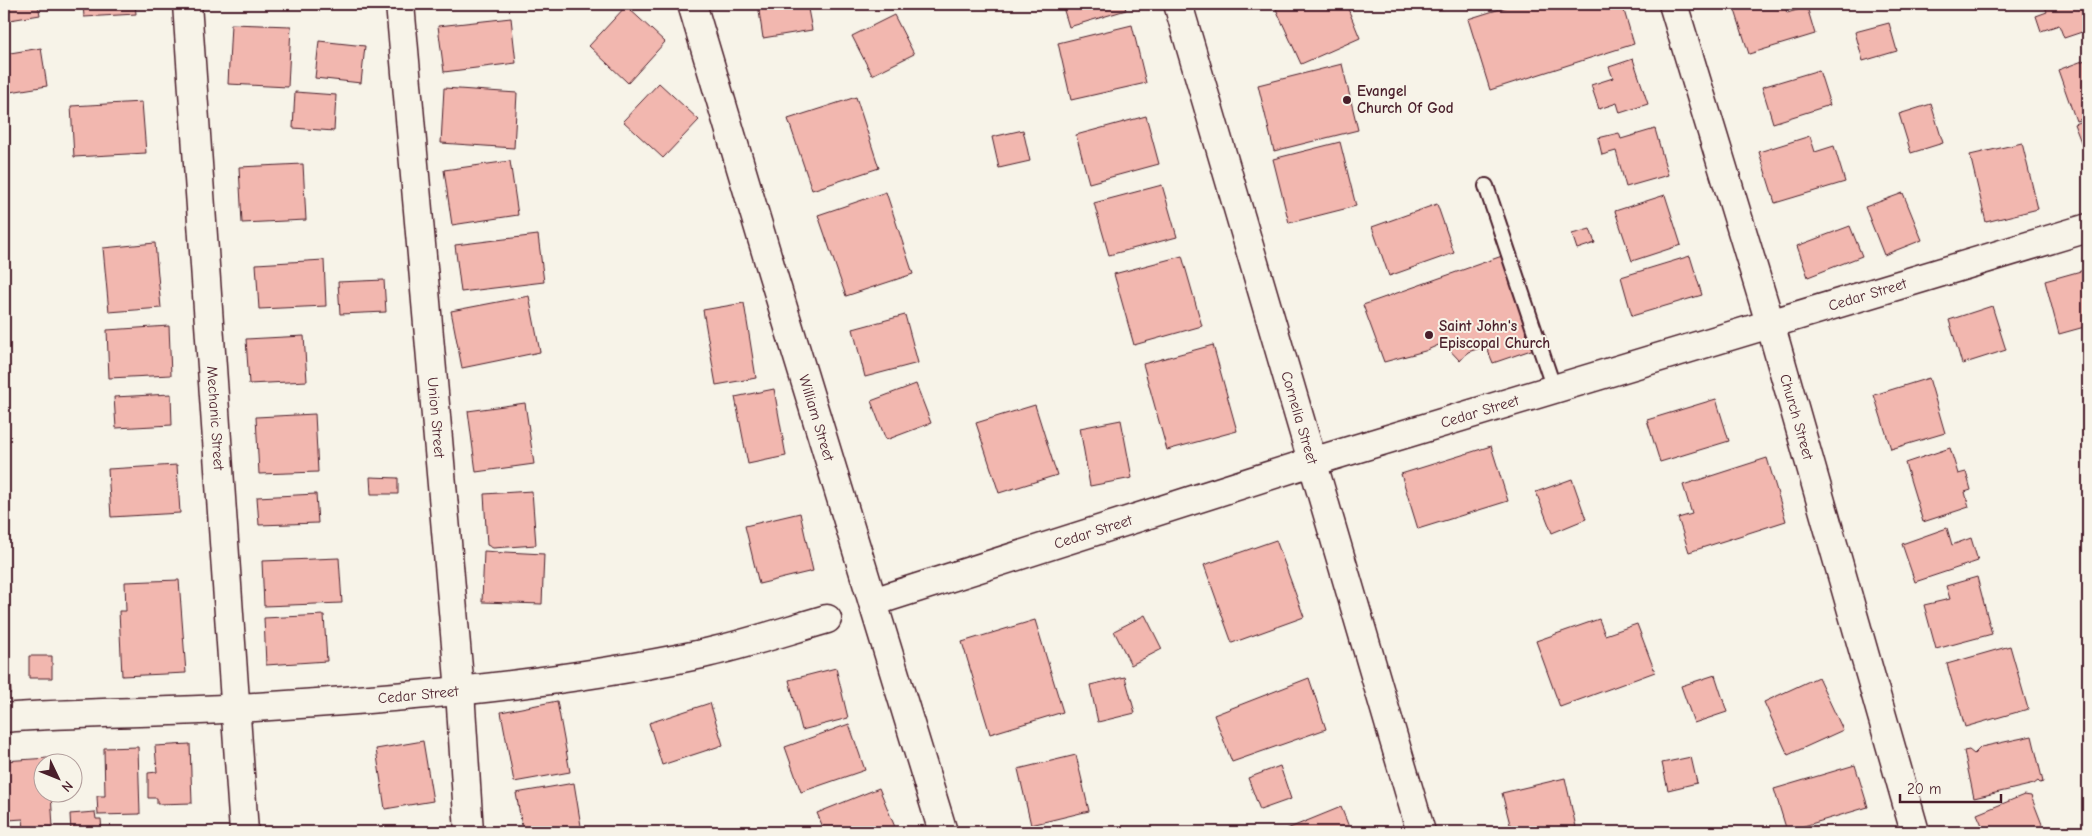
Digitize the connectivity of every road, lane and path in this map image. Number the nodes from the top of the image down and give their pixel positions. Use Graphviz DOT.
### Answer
graph roads {
  1 [pos="187,4"];
  2 [pos="400,4"];
  3 [pos="692,4"];
  4 [pos="1178,4"];
  5 [pos="1673,4"];
  6 [pos="1486,186"];
  7 [pos="2088,228"];
  8 [pos="1770,323"];
  9 [pos="1554,389"];
  10 [pos="1312,462"];
  11 [pos="873,602"];
  12 [pos="827,619"];
  13 [pos="460,691"];
  14 [pos="237,708"];
  15 [pos="4,718"];
  16 [pos="244,832"];
  17 [pos="469,832"];
  18 [pos="944,832"];
  19 [pos="1421,832"];
  20 [pos="1916,832"];
  1 -- 14 [label="street, Mechanic Street"];
  2 -- 13 [label="street, Union Street"];
  3 -- 11 [label="street, William Street"];
  4 -- 10 [label="street, Cornelia Street"];
  5 -- 8 [label="street, Church Street"];
  6 -- 9 [label="lane"];
  7 -- 8 [label="street, Cedar Street"];
  8 -- 9 [label="street, Cedar Street"];
  8 -- 20 [label="street, Church Street"];
  9 -- 10 [label="street, Cedar Street"];
  10 -- 11 [label="street, Cedar Street"];
  10 -- 19 [label="street, Cornelia Street"];
  11 -- 18 [label="street, William Street"];
  12 -- 13 [label="street, Cedar Street"];
  13 -- 14 [label="street, Cedar Street"];
  13 -- 17 [label="street, Union Street"];
  14 -- 15 [label="street, Cedar Street"];
  14 -- 16 [label="street, Mechanic Street"];
}
